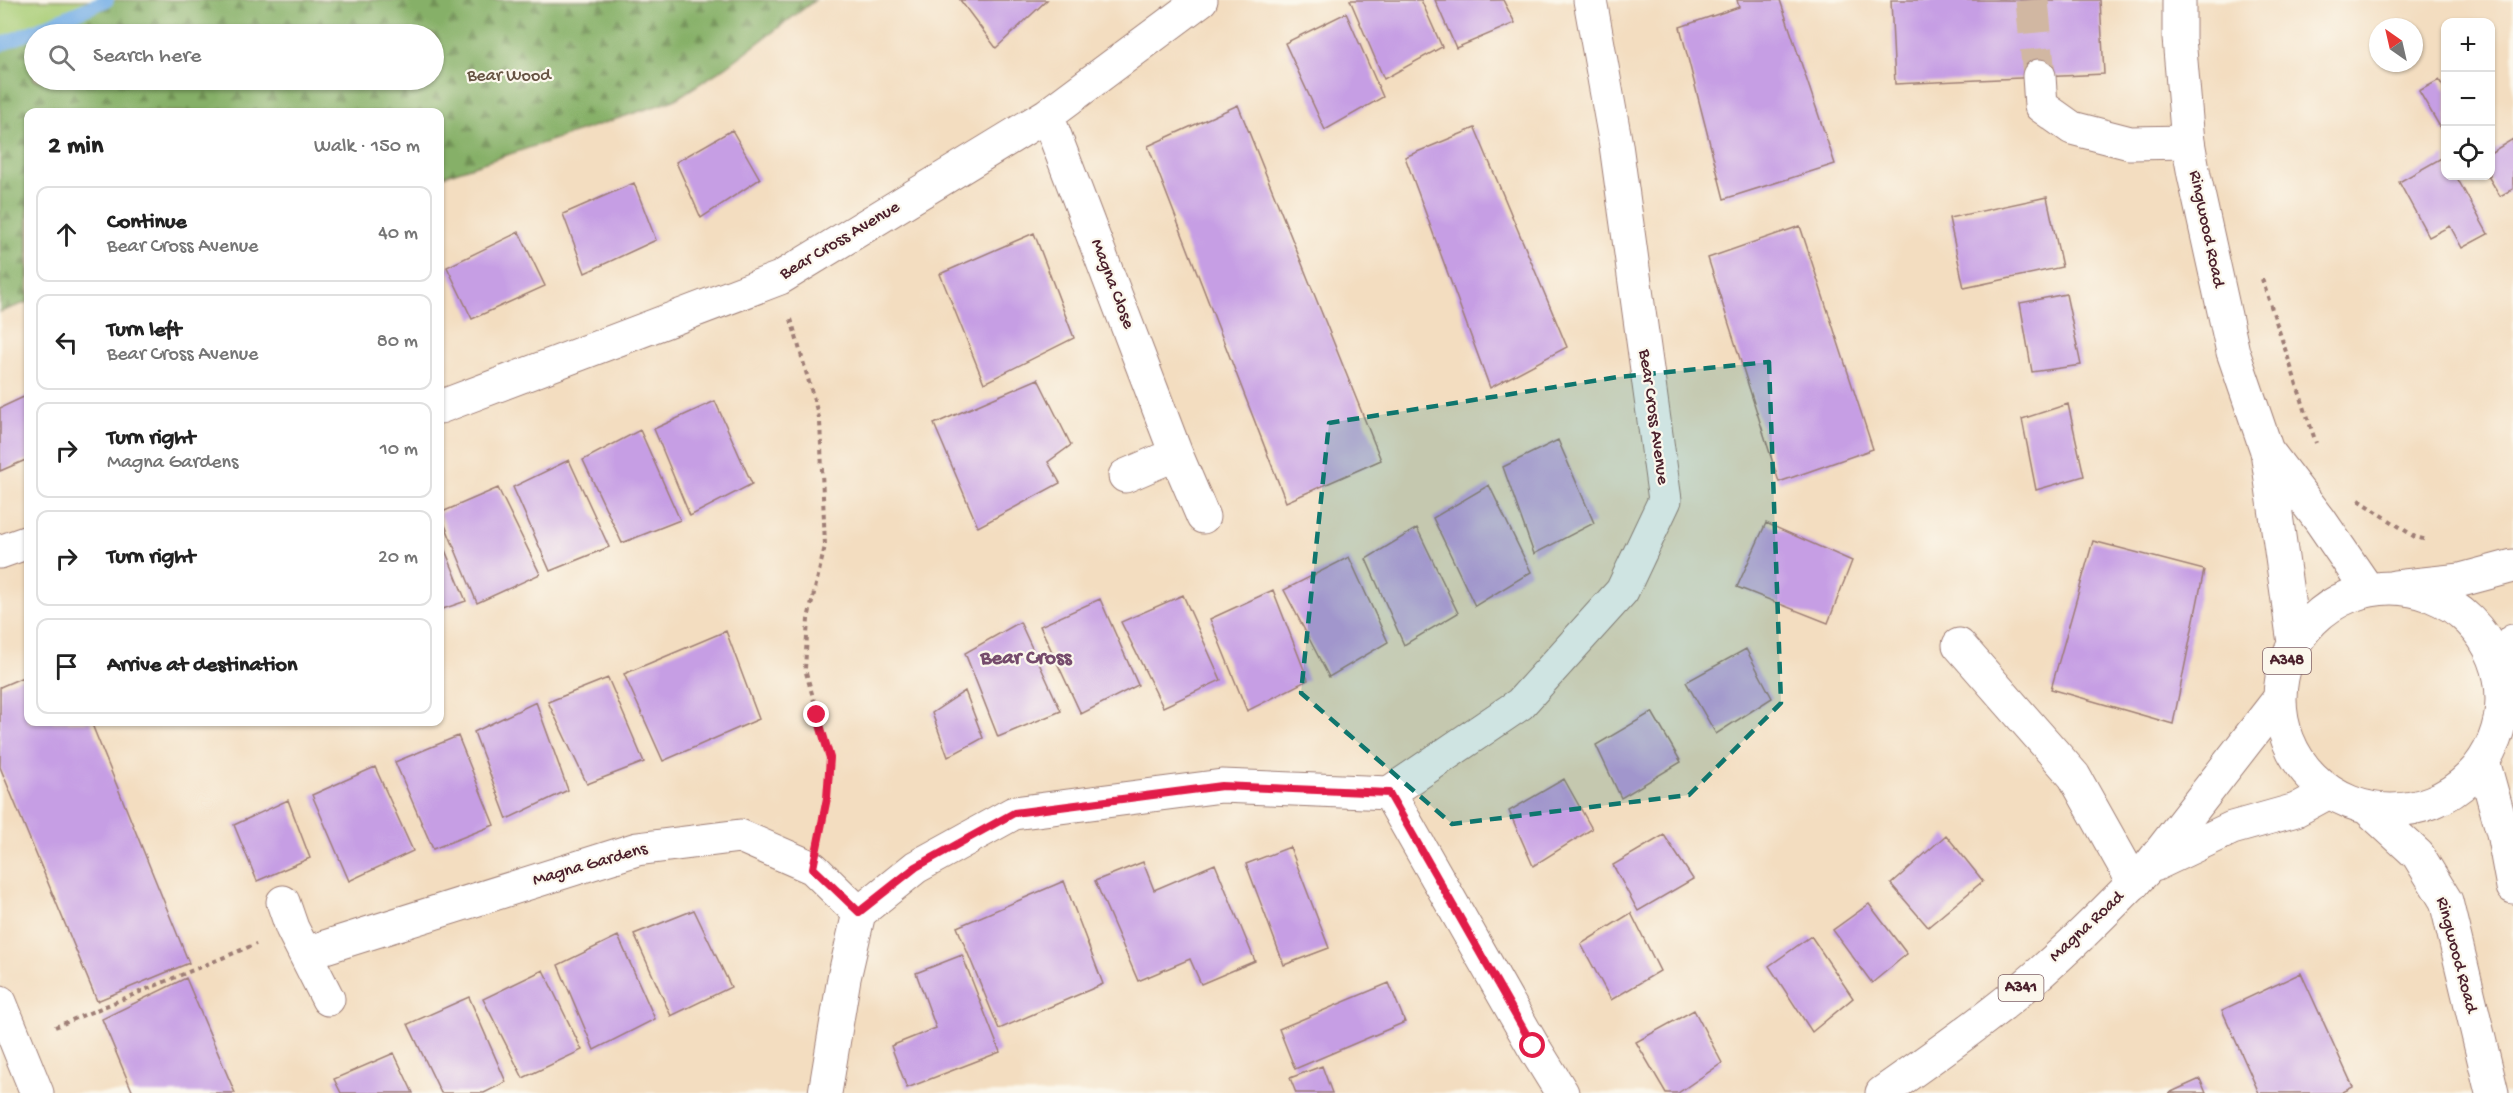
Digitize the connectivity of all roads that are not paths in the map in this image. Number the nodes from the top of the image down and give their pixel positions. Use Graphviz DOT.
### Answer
graph roads {
  1 [pos="1201,0"];
  2 [pos="1590,0"];
  3 [pos="2179,0"];
  4 [pos="2039,76"];
  5 [pos="1047,115"];
  6 [pos="2188,142"];
  7 [pos="444,405"];
  8 [pos="2267,451"];
  9 [pos="1176,454"];
  10 [pos="1125,477"];
  11 [pos="1203,517"];
  12 [pos="24,543"];
  13 [pos="0,552"];
  14 [pos="2513,566"];
  15 [pos="2382,588"];
  16 [pos="2513,642"];
  17 [pos="2294,643"];
  18 [pos="1959,645"];
  19 [pos="2499,672"];
  20 [pos="2279,699"];
  21 [pos="2483,761"];
  22 [pos="2330,792"];
  23 [pos="1389,793"];
  24 [pos="2366,807"];
  25 [pos="2140,876"];
  26 [pos="2513,887"];
  27 [pos="859,912"];
  28 [pos="328,999"];
  29 [pos="0,1002"];
  30 [pos="37,1093"];
  31 [pos="825,1093"];
  32 [pos="1562,1093"];
  33 [pos="1882,1093"];
  34 [pos="2492,1093"];
  1 -- 5 [label="main road, Bear Cross Avenue"];
  2 -- 23 [label="main road, Bear Cross Avenue"];
  3 -- 6 [label="main road, Ringwood Road / A348"];
  4 -- 6 [label="main road"];
  5 -- 7 [label="main road, Bear Cross Avenue"];
  5 -- 9 [label="main road, Magna Close"];
  6 -- 8 [label="main road, Ringwood Road / A348"];
  8 -- 15 [label="main road, Ringwood Road / A348"];
  8 -- 17 [label="main road, Ringwood Road / A348"];
  9 -- 10 [label="main road"];
  9 -- 11 [label="main road, Magna Close"];
  12 -- 13 [label="main road"];
  14 -- 15 [label="main road"];
  15 -- 17 [label="main road, A348"];
  15 -- 19 [label="main road, A348"];
  16 -- 19 [label="main road"];
  17 -- 20 [label="main road, A348"];
  18 -- 25 [label="main road"];
  19 -- 21 [label="main road, A348"];
  20 -- 22 [label="main road, A348"];
  20 -- 25 [label="main road, Magna Road / A341"];
  21 -- 24 [label="main road, A348"];
  21 -- 26 [label="main road"];
  22 -- 24 [label="main road, A348"];
  22 -- 25 [label="main road, Magna Road / A341"];
  23 -- 27 [label="main road"];
  23 -- 32 [label="main road"];
  24 -- 34 [label="main road, Ringwood Road / A348"];
  25 -- 33 [label="main road, Magna Road / A341"];
  27 -- 28 [label="main road, Magna Gardens"];
  27 -- 31 [label="main road"];
  29 -- 30 [label="main road"];
}
